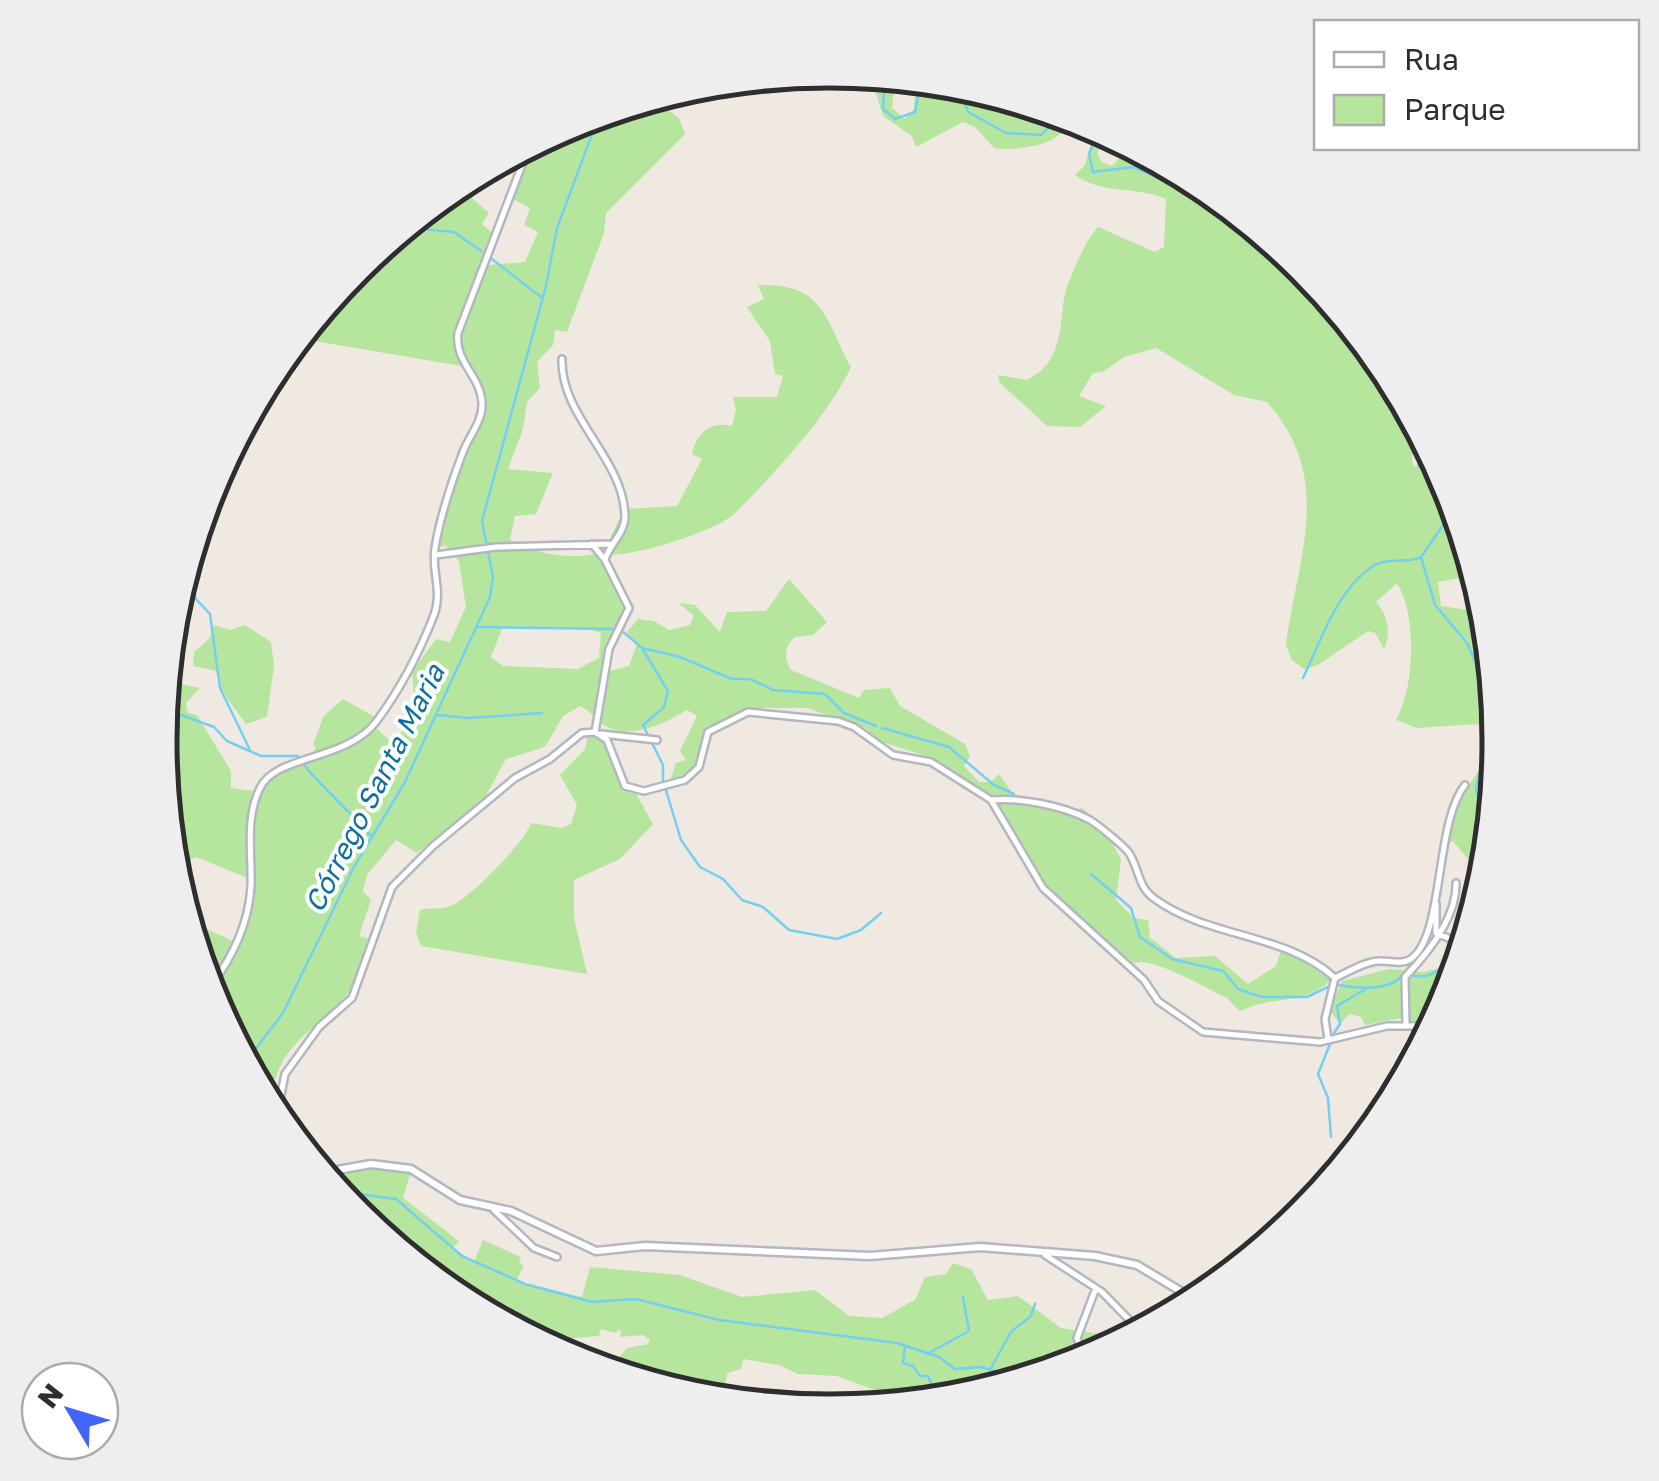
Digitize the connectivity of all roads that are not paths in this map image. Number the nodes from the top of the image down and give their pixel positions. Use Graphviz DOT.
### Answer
graph roads {
  1 [pos="522,165"];
  2 [pos="562,360"];
  3 [pos="592,544"];
  4 [pos="612,544"];
  5 [pos="434,555"];
  6 [pos="605,560"];
  7 [pos="596,732"];
  8 [pos="657,740"];
  9 [pos="1465,785"];
  10 [pos="991,800"];
  11 [pos="1456,883"];
  12 [pos="1436,901"];
  13 [pos="1436,933"];
  14 [pos="1451,940"];
  15 [pos="220,973"];
  16 [pos="1335,978"];
  17 [pos="1406,1024"];
  18 [pos="1417,1025"];
  19 [pos="1328,1040"];
  20 [pos="281,1093"];
  21 [pos="338,1170"];
  22 [pos="487,1205"];
  23 [pos="1045,1255"];
  24 [pos="557,1257"];
  25 [pos="1096,1288"];
  26 [pos="1180,1291"];
  27 [pos="1129,1320"];
  28 [pos="1079,1344"];
  1 -- 5 [label="street"];
  2 -- 4 [label="street"];
  3 -- 4 [label="street"];
  3 -- 5 [label="street"];
  3 -- 6 [label="street"];
  4 -- 6 [label="street"];
  5 -- 15 [label="street"];
  6 -- 7 [label="street"];
  7 -- 8 [label="street"];
  7 -- 10 [label="street"];
  7 -- 20 [label="street"];
  9 -- 12 [label="street"];
  10 -- 16 [label="street"];
  10 -- 19 [label="street"];
  11 -- 13 [label="street"];
  12 -- 13 [label="street"];
  12 -- 16 [label="street"];
  13 -- 14 [label="street"];
  13 -- 17 [label="street"];
  16 -- 19 [label="street"];
  17 -- 18 [label="street"];
  17 -- 19 [label="street"];
  21 -- 22 [label="street"];
  22 -- 23 [label="street"];
  22 -- 24 [label="street"];
  23 -- 25 [label="street"];
  23 -- 26 [label="street"];
  25 -- 27 [label="street"];
  25 -- 28 [label="street"];
}
